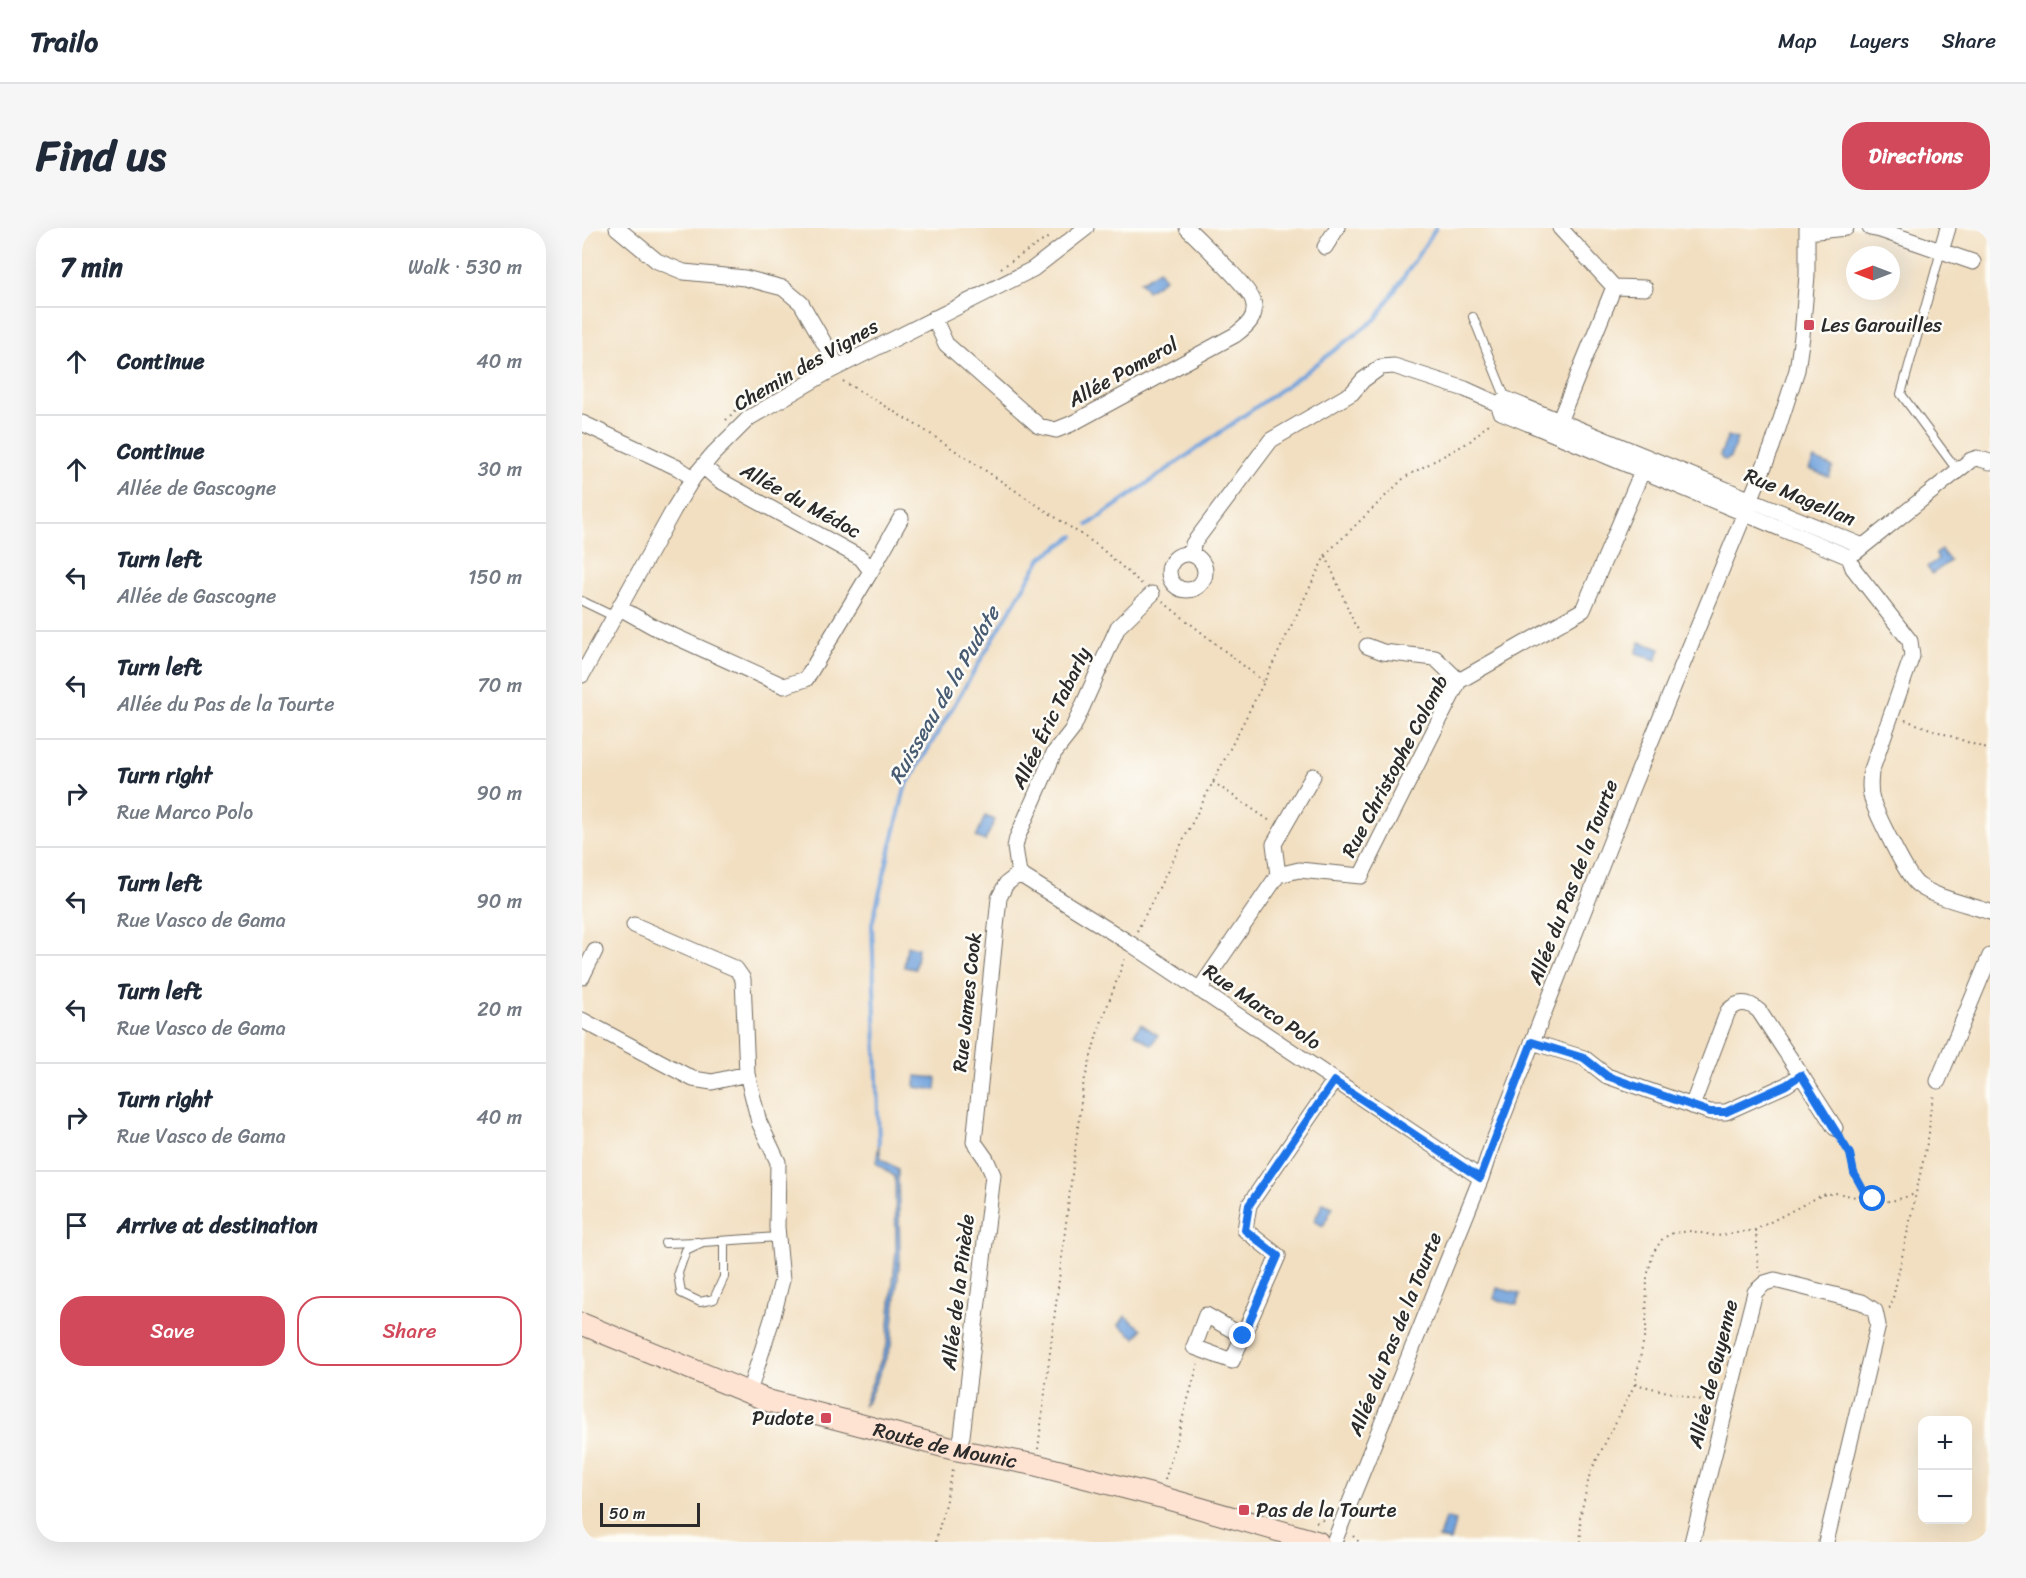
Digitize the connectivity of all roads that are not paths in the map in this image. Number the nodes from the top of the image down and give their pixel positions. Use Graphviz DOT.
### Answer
graph roads {
  1 [pos="617,228"];
  2 [pos="1086,228"];
  3 [pos="1187,228"];
  4 [pos="1337,228"];
  5 [pos="1560,228"];
  6 [pos="1846,228"];
  7 [pos="1870,228"];
  8 [pos="1948,228"];
  9 [pos="1807,230"];
  10 [pos="1325,247"];
  11 [pos="1941,251"];
  12 [pos="1973,262"];
  13 [pos="1614,287"];
  14 [pos="1645,288"];
  15 [pos="1473,317"];
  16 [pos="934,318"];
  17 [pos="833,369"];
  18 [pos="1502,405"];
  19 [pos="582,423"];
  20 [pos="1557,428"];
  21 [pos="1990,462"];
  22 [pos="1645,464"];
  23 [pos="1957,470"];
  24 [pos="698,472"];
  25 [pos="1749,506"];
  26 [pos="901,518"];
  27 [pos="1863,546"];
  28 [pos="1192,554"];
  29 [pos="1850,557"];
  30 [pos="871,571"];
  31 [pos="1152,594"];
  32 [pos="582,601"];
  33 [pos="617,612"];
  34 [pos="1367,646"];
  35 [pos="582,675"];
  36 [pos="1459,681"];
  37 [pos="1313,776"];
  38 [pos="1019,874"];
  39 [pos="1278,875"];
  40 [pos="1990,912"];
  41 [pos="634,925"];
  42 [pos="595,951"];
  43 [pos="1990,956"];
  44 [pos="582,977"];
  45 [pos="1199,990"];
  46 [pos="582,1020"];
  47 [pos="1532,1042"];
  48 [pos="747,1074"];
  49 [pos="1801,1075"];
  50 [pos="1334,1081"];
  51 [pos="1938,1081"];
  52 [pos="1692,1106"];
  53 [pos="1835,1128"];
  54 [pos="974,1142"];
  55 [pos="1480,1178"];
  56 [pos="778,1237"];
  57 [pos="724,1241"];
  58 [pos="703,1242"];
  59 [pos="665,1243"];
  60 [pos="582,1324"];
  61 [pos="1243,1336"];
  62 [pos="748,1392"];
  63 [pos="957,1450"];
  64 [pos="1318,1542"];
  65 [pos="1334,1542"];
  66 [pos="1692,1542"];
  67 [pos="1826,1542"];
  1 -- 17 [label="street"];
  2 -- 16 [label="street, Chemin des Vignes"];
  3 -- 16 [label="street, Allée Pomerol"];
  4 -- 10 [label="street"];
  5 -- 13 [label="street"];
  6 -- 9 [label="street"];
  7 -- 11 [label="street"];
  8 -- 11 [label="street"];
  9 -- 25 [label="street, Allée du Pas de la Tourte"];
  11 -- 12 [label="street"];
  11 -- 23 [label="lane"];
  13 -- 14 [label="street"];
  13 -- 20 [label="street"];
  15 -- 18 [label="lane"];
  16 -- 17 [label="street, Chemin des Vignes"];
  17 -- 24 [label="street, Chemin des Vignes"];
  18 -- 20 [label="street, Rue Magellan"];
  18 -- 28 [label="street, Rue Magellan"];
  19 -- 24 [label="street, Allée du Médoc"];
  20 -- 22 [label="street, Rue Magellan"];
  21 -- 23 [label="street"];
  22 -- 25 [label="street, Rue Magellan"];
  22 -- 36 [label="street, Rue Christophe Colomb"];
  23 -- 27 [label="street"];
  24 -- 30 [label="street, Allée du Médoc"];
  24 -- 33 [label="street, Chemin des Vignes"];
  25 -- 27 [label="street, Rue Magellan"];
  25 -- 29 [label="street, Rue Magellan"];
  25 -- 47 [label="street, Allée du Pas de la Tourte"];
  26 -- 30 [label="street"];
  27 -- 29 [label="street, Rue Magellan"];
  29 -- 40 [label="street"];
  30 -- 33 [label="street"];
  31 -- 38 [label="street, Allée Éric Tabarly"];
  32 -- 33 [label="lane"];
  33 -- 35 [label="street, Chemin des Vignes"];
  34 -- 36 [label="street"];
  36 -- 39 [label="street, Rue Christophe Colomb"];
  37 -- 39 [label="street"];
  38 -- 45 [label="street, Rue Marco Polo"];
  38 -- 54 [label="street, Rue James Cook"];
  39 -- 45 [label="street"];
  41 -- 48 [label="street"];
  42 -- 44 [label="street"];
  43 -- 51 [label="street"];
  45 -- 50 [label="street, Rue Marco Polo"];
  46 -- 48 [label="street"];
  47 -- 52 [label="street"];
  47 -- 55 [label="street, Allée du Pas de la Tourte"];
  48 -- 56 [label="street"];
  49 -- 52 [label="street"];
  49 -- 52 [label="street"];
  49 -- 53 [label="street"];
  50 -- 55 [label="street, Rue Marco Polo"];
  50 -- 61 [label="street"];
  54 -- 63 [label="street, Allée de la Pinède"];
  55 -- 65 [label="street, Allée du Pas de la Tourte"];
  56 -- 57 [label="lane"];
  56 -- 62 [label="street"];
  57 -- 58 [label="lane"];
  57 -- 58 [label="lane"];
  58 -- 59 [label="lane"];
  60 -- 62 [label="main road, Route de Mounic"];
  61 -- 61 [label="street"];
  62 -- 63 [label="main road, Route de Mounic"];
  63 -- 64 [label="main road, Route de Mounic"];
  66 -- 67 [label="street, Allée de Guyenne"];
}
